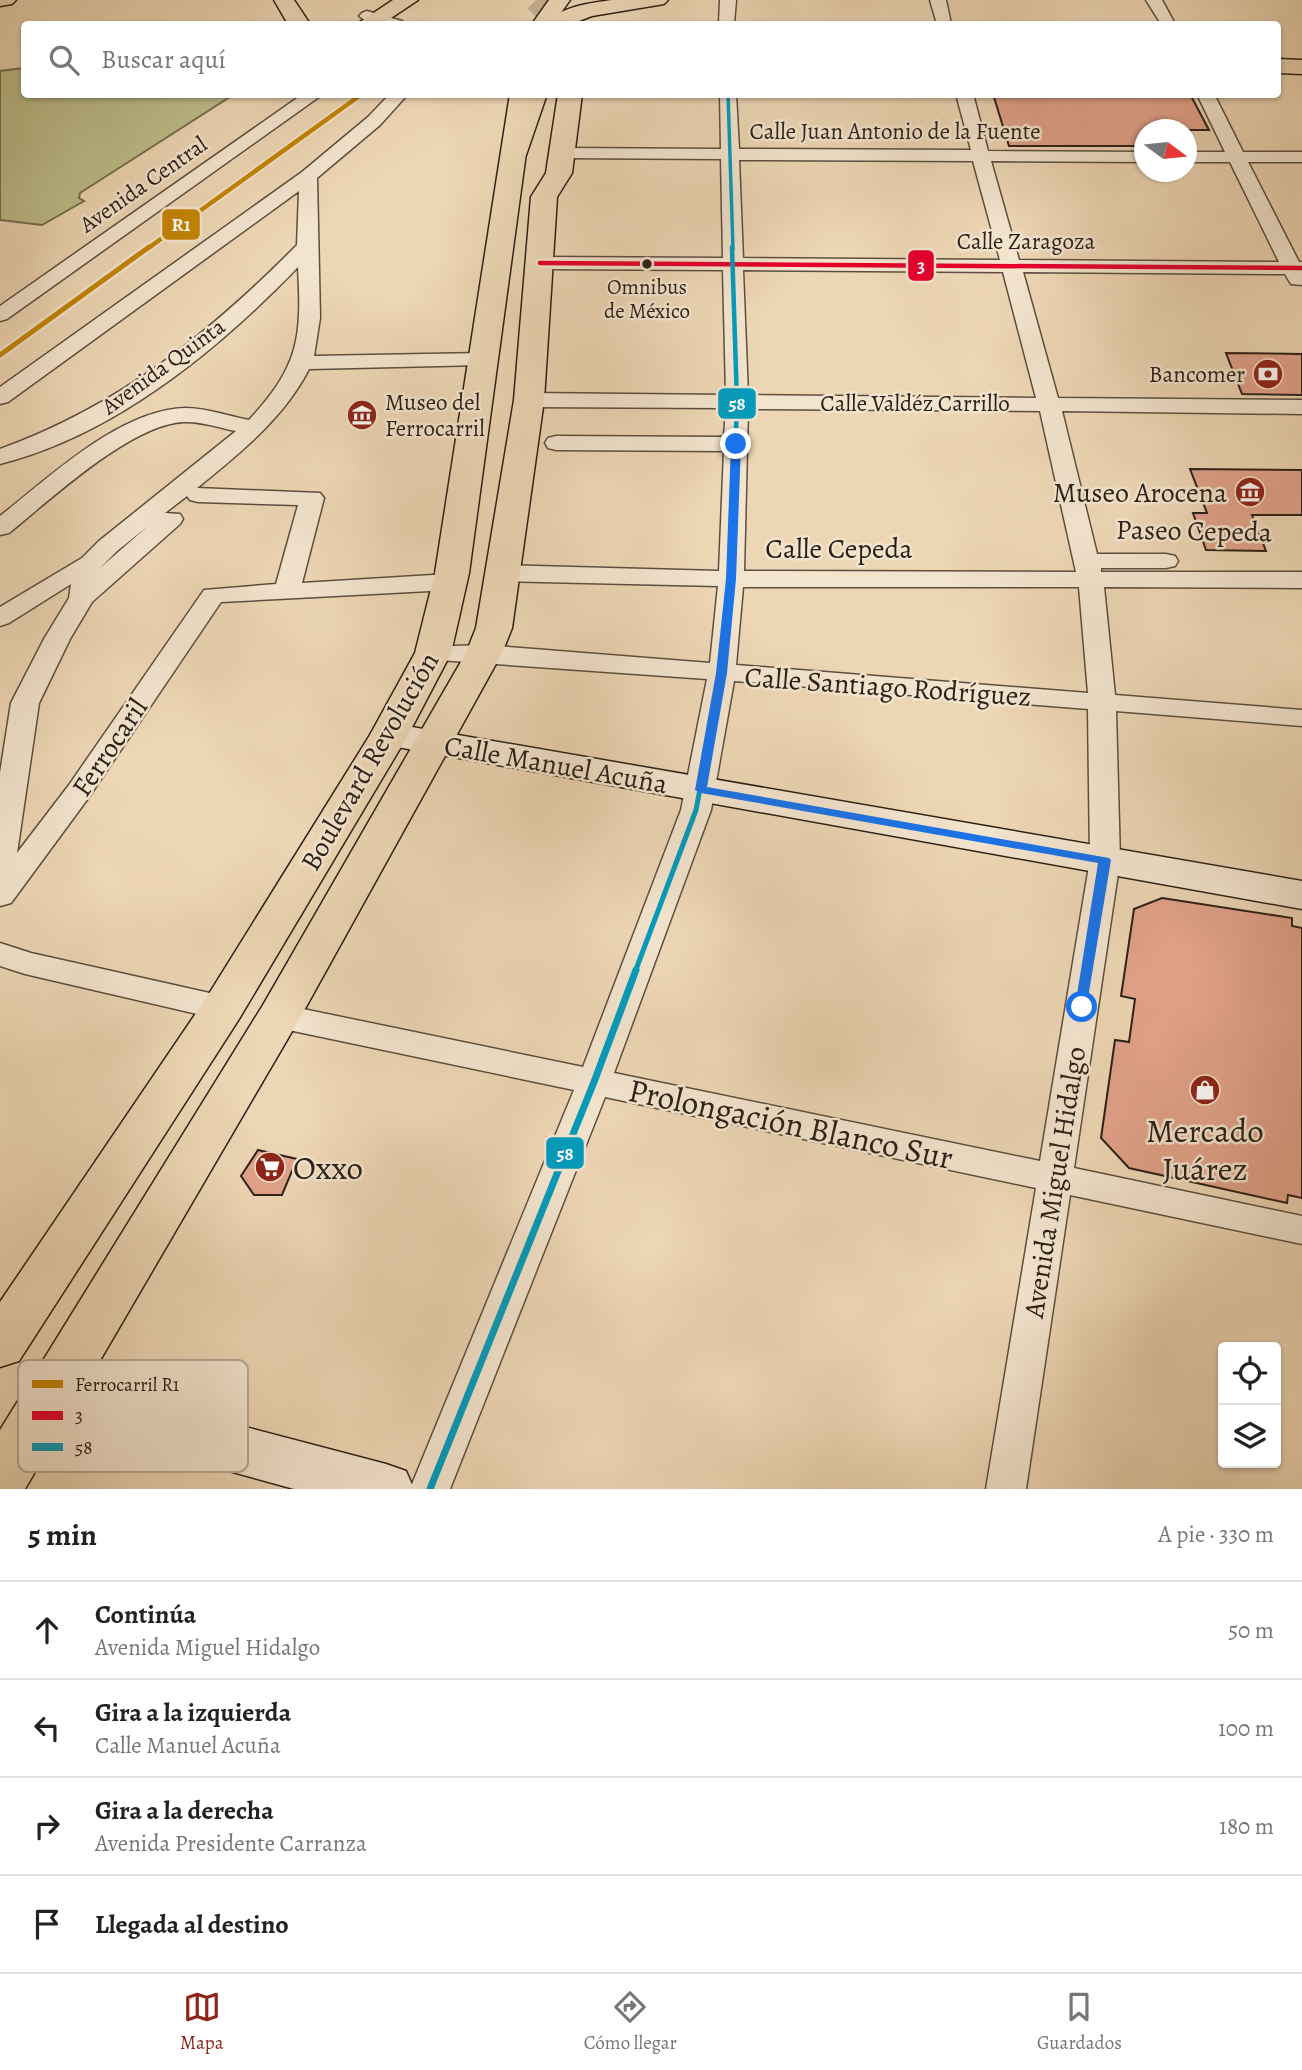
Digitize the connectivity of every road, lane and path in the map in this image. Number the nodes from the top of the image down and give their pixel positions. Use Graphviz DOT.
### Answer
graph roads {
  1 [pos="269,0"];
  2 [pos="284,0"];
  3 [pos="389,0"];
  4 [pos="408,0"];
  5 [pos="543,0"];
  6 [pos="657,0"];
  7 [pos="728,0"];
  8 [pos="937,0"];
  9 [pos="1154,0"];
  10 [pos="571,13"];
  11 [pos="280,21"];
  12 [pos="297,21"];
  13 [pos="374,21"];
  14 [pos="375,21"];
  15 [pos="531,21"];
  16 [pos="550,21"];
  17 [pos="727,21"];
  18 [pos="943,21"];
  19 [pos="1166,21"];
  20 [pos="1281,66"];
  21 [pos="1302,66"];
  22 [pos="309,98"];
  23 [pos="396,98"];
  24 [pos="521,98"];
  25 [pos="535,98"];
  26 [pos="556,98"];
  27 [pos="569,98"];
  28 [pos="728,98"];
  29 [pos="965,98"];
  30 [pos="1207,98"];
  31 [pos="562,153"];
  32 [pos="730,154"];
  33 [pos="514,155"];
  34 [pos="980,156"];
  35 [pos="1134,157"];
  36 [pos="1197,157"];
  37 [pos="1236,157"];
  38 [pos="1302,158"];
  39 [pos="308,176"];
  40 [pos="544,197"];
  41 [pos="307,246"];
  42 [pos="540,263"];
  43 [pos="732,264"];
  44 [pos="1011,266"];
  45 [pos="1297,267"];
  46 [pos="1302,287"];
  47 [pos="0,315"];
  48 [pos="483,359"];
  49 [pos="301,363"];
  50 [pos="0,397"];
  51 [pos="528,400"];
  52 [pos="737,402"];
  53 [pos="1049,404"];
  54 [pos="1302,407"];
  55 [pos="253,427"];
  56 [pos="0,435"];
  57 [pos="52,438"];
  58 [pos="556,443"];
  59 [pos="736,444"];
  60 [pos="105,448"];
  61 [pos="0,457"];
  62 [pos="212,465"];
  63 [pos="198,495"];
  64 [pos="0,528"];
  65 [pos="91,563"];
  66 [pos="1302,563"];
  67 [pos="1088,571"];
  68 [pos="502,573"];
  69 [pos="731,579"];
  70 [pos="1302,580"];
  71 [pos="449,582"];
  72 [pos="287,590"];
  73 [pos="82,598"];
  74 [pos="0,618"];
  75 [pos="433,653"];
  76 [pos="484,653"];
  77 [pos="722,673"];
  78 [pos="1102,701"];
  79 [pos="25,704"];
  80 [pos="1302,718"];
  81 [pos="0,725"];
  82 [pos="388,735"];
  83 [pos="433,743"];
  84 [pos="701,790"];
  85 [pos="8,813"];
  86 [pos="55,825"];
  87 [pos="1105,860"];
  88 [pos="0,865"];
  89 [pos="1302,895"];
  90 [pos="0,896"];
  91 [pos="0,954"];
  92 [pos="223,1008"];
  93 [pos="279,1016"];
  94 [pos="594,1082"];
  95 [pos="1055,1178"];
  96 [pos="1302,1230"];
  97 [pos="0,1345"];
  98 [pos="70,1360"];
  99 [pos="18,1449"];
  100 [pos="248,1452"];
  101 [pos="0,1480"];
  102 [pos="386,1489"];
  103 [pos="430,1489"];
  104 [pos="1006,1489"];
  1 -- 11 [label="main road"];
  2 -- 12 [label="main road"];
  3 -- 13 [label="main road"];
  4 -- 14 [label="main road"];
  5 -- 15 [label="main road"];
  6 -- 10 [label="main road"];
  7 -- 17 [label="street"];
  8 -- 18 [label="street"];
  9 -- 19 [label="street"];
  10 -- 16 [label="main road"];
  20 -- 21 [label="main road"];
  22 -- 47 [label="street, Avenida Central"];
  23 -- 39 [label="street"];
  24 -- 33 [label="main road, Boulevard Revolución"];
  25 -- 33 [label="main road"];
  26 -- 40 [label="main road"];
  27 -- 31 [label="main road"];
  28 -- 32 [label="street"];
  29 -- 34 [label="street, Avenida Miguel Hidalgo"];
  30 -- 37 [label="street"];
  31 -- 32 [label="street, Calle Juan Antonio de la Fuente"];
  31 -- 40 [label="main road"];
  32 -- 34 [label="street, Calle Juan Antonio de la Fuente"];
  32 -- 43 [label="street"];
  33 -- 48 [label="main road, Boulevard Revolución"];
  34 -- 35 [label="street, Calle Juan Antonio de la Fuente"];
  34 -- 44 [label="street, Avenida Miguel Hidalgo"];
  36 -- 37 [label="street"];
  37 -- 38 [label="street"];
  37 -- 45 [label="street"];
  39 -- 41 [label="street"];
  39 -- 50 [label="street"];
  40 -- 42 [label="main road"];
  41 -- 49 [label="street"];
  41 -- 57 [label="street, Avenida Quinta"];
  42 -- 43 [label="street, Calle Zaragoza"];
  42 -- 51 [label="main road"];
  43 -- 44 [label="street, Calle Zaragoza"];
  43 -- 52 [label="street"];
  44 -- 45 [label="street, Calle Zaragoza"];
  44 -- 53 [label="street, Avenida Miguel Hidalgo"];
  45 -- 46 [label="street"];
  48 -- 49 [label="street"];
  48 -- 71 [label="main road, Boulevard Revolución"];
  49 -- 55 [label="street"];
  51 -- 52 [label="street, Calle Valdéz Carrillo"];
  51 -- 68 [label="main road"];
  52 -- 53 [label="street, Calle Valdéz Carrillo"];
  52 -- 59 [label="street"];
  53 -- 54 [label="street, Calle Valdéz Carrillo"];
  53 -- 67 [label="street, Avenida Miguel Hidalgo"];
  55 -- 60 [label="street"];
  55 -- 62 [label="street"];
  56 -- 57 [label="street"];
  57 -- 60 [label="street"];
  57 -- 61 [label="street, Avenida Quinta"];
  58 -- 59 [label="street"];
  59 -- 69 [label="street"];
  60 -- 64 [label="street"];
  62 -- 63 [label="street"];
  62 -- 65 [label="street"];
  63 -- 72 [label="street"];
  63 -- 73 [label="street"];
  65 -- 73 [label="street"];
  65 -- 74 [label="street"];
  66 -- 67 [label="street, Paseo Cepeda"];
  67 -- 69 [label="street, Calle Cepeda"];
  67 -- 70 [label="street, Paseo Cepeda"];
  67 -- 78 [label="street, Avenida Miguel Hidalgo"];
  68 -- 69 [label="street, Calle Cepeda"];
  68 -- 76 [label="main road"];
  69 -- 77 [label="street"];
  71 -- 72 [label="street"];
  71 -- 75 [label="main road, Boulevard Revolución"];
  72 -- 86 [label="street, Ferrocaril"];
  73 -- 79 [label="street"];
  75 -- 76 [label="street, Calle Santiago Rodríguez"];
  75 -- 82 [label="main road, Boulevard Revolución"];
  76 -- 77 [label="street, Calle Santiago Rodríguez"];
  76 -- 83 [label="main road"];
  77 -- 78 [label="street, Calle Santiago Rodríguez"];
  77 -- 84 [label="street"];
  78 -- 80 [label="street, Calle Santiago Rodríguez"];
  78 -- 87 [label="street, Avenida Miguel Hidalgo"];
  79 -- 81 [label="street"];
  79 -- 85 [label="street"];
  82 -- 83 [label="main road, Calle Manuel Acuña"];
  82 -- 92 [label="main road, Boulevard Revolución"];
  83 -- 84 [label="main road, Calle Manuel Acuña"];
  83 -- 93 [label="main road"];
  84 -- 87 [label="main road, Calle Manuel Acuña"];
  84 -- 94 [label="street"];
  85 -- 86 [label="street"];
  85 -- 88 [label="street"];
  86 -- 90 [label="street, Ferrocaril"];
  87 -- 89 [label="main road, Calle Manuel Acuña"];
  87 -- 95 [label="street, Avenida Miguel Hidalgo"];
  91 -- 92 [label="street"];
  92 -- 97 [label="main road, Boulevard Revolución"];
  93 -- 94 [label="street, Prolongación Blanco Sur"];
  93 -- 98 [label="main road"];
  94 -- 95 [label="street, Prolongación Blanco Sur"];
  94 -- 103 [label="street"];
  95 -- 96 [label="street, Prolongación Blanco Sur"];
  95 -- 104 [label="street, Avenida Miguel Hidalgo"];
  99 -- 101 [label="main road"];
  100 -- 102 [label="main road"];
}
